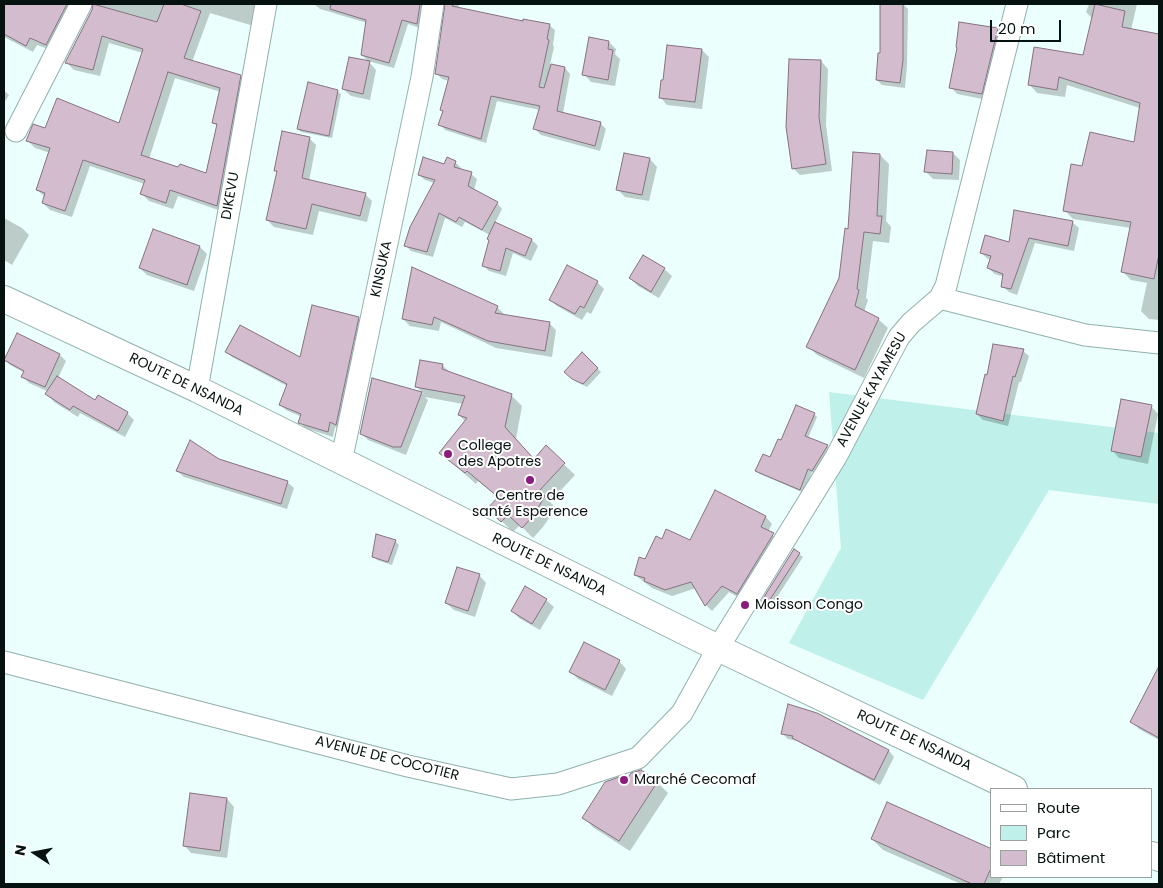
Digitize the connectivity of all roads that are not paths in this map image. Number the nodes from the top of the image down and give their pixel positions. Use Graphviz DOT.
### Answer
graph roads {
  1 [pos="81,4"];
  2 [pos="266,4"];
  3 [pos="433,4"];
  4 [pos="1017,4"];
  5 [pos="16,131"];
  6 [pos="940,298"];
  7 [pos="4,300"];
  8 [pos="1159,343"];
  9 [pos="197,389"];
  10 [pos="341,462"];
  11 [pos="718,648"];
  12 [pos="4,662"];
  13 [pos="1012,788"];
  1 -- 5 [label="street"];
  2 -- 9 [label="street, DIKEVU"];
  3 -- 10 [label="street, KINSUKA"];
  4 -- 6 [label="street, AVENUE KAYAMESU"];
  6 -- 8 [label="street"];
  6 -- 11 [label="street, AVENUE KAYAMESU"];
  7 -- 9 [label="street, ROUTE DE NSANDA"];
  9 -- 10 [label="street, ROUTE DE NSANDA"];
  10 -- 11 [label="street, ROUTE DE NSANDA"];
  11 -- 12 [label="street, AVENUE DE COCOTIER"];
  11 -- 13 [label="street, ROUTE DE NSANDA"];
}
